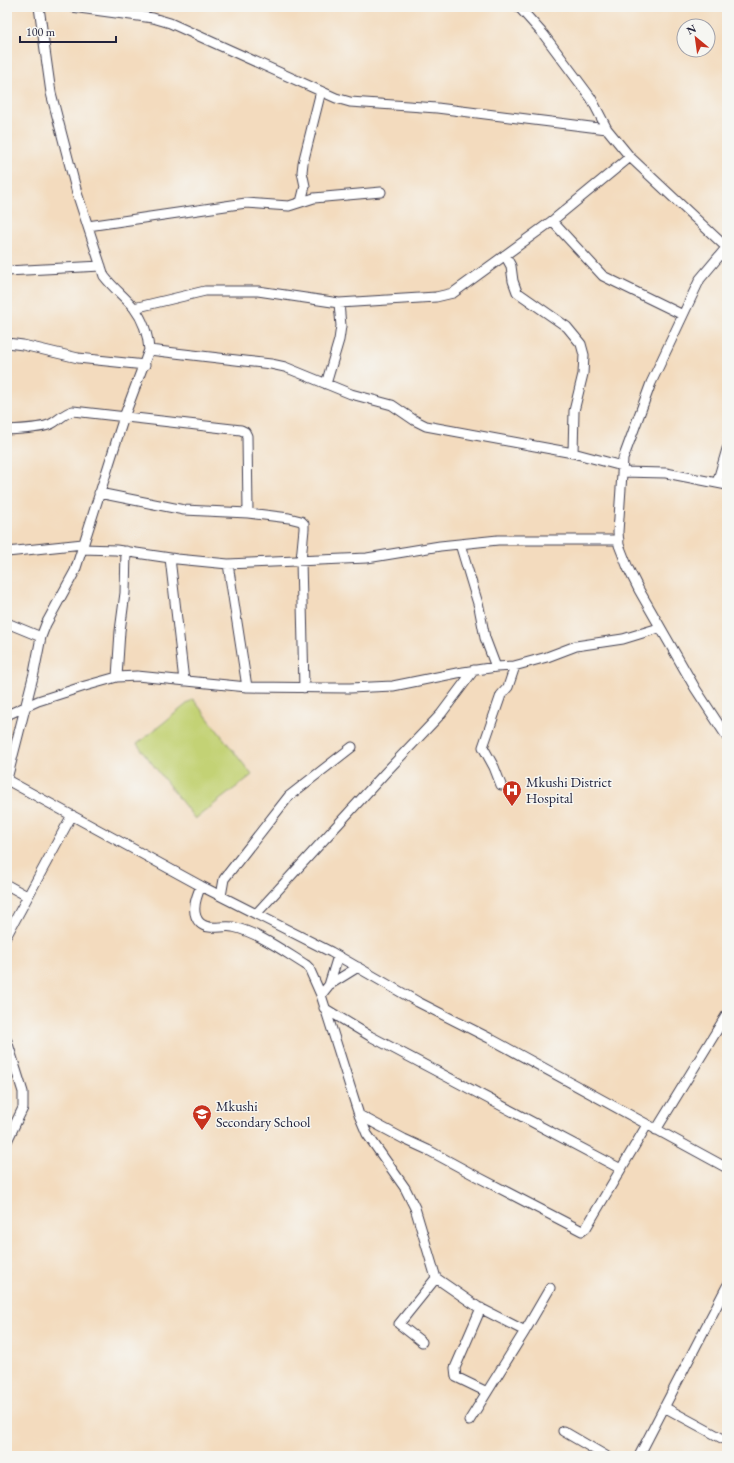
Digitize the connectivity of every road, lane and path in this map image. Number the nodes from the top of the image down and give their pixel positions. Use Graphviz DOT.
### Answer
graph roads {
  1 [pos="39,7"];
  2 [pos="72,7"];
  3 [pos="519,7"];
  4 [pos="321,91"];
  5 [pos="607,129"];
  6 [pos="630,157"];
  7 [pos="381,192"];
  8 [pos="301,202"];
  9 [pos="552,221"];
  10 [pos="88,226"];
  11 [pos="727,248"];
  12 [pos="505,255"];
  13 [pos="101,266"];
  14 [pos="7,271"];
  15 [pos="339,303"];
  16 [pos="134,308"];
  17 [pos="683,315"];
  18 [pos="7,343"];
  19 [pos="149,350"];
  20 [pos="145,364"];
  21 [pos="326,384"];
  22 [pos="124,417"];
  23 [pos="7,430"];
  24 [pos="727,450"];
  25 [pos="573,453"];
  26 [pos="622,469"];
  27 [pos="717,483"];
  28 [pos="727,485"];
  29 [pos="100,493"];
  30 [pos="248,513"];
  31 [pos="618,540"];
  32 [pos="460,544"];
  33 [pos="83,546"];
  34 [pos="126,551"];
  35 [pos="7,552"];
  36 [pos="170,558"];
  37 [pos="301,560"];
  38 [pos="228,564"];
  39 [pos="7,623"];
  40 [pos="659,628"];
  41 [pos="41,637"];
  42 [pos="515,666"];
  43 [pos="496,667"];
  44 [pos="474,670"];
  45 [pos="117,677"];
  46 [pos="184,681"];
  47 [pos="247,687"];
  48 [pos="304,688"];
  49 [pos="25,707"];
  50 [pos="7,715"];
  51 [pos="727,737"];
  52 [pos="352,748"];
  53 [pos="7,779"];
  54 [pos="501,785"];
  55 [pos="72,815"];
  56 [pos="7,885"];
  57 [pos="201,886"];
  58 [pos="27,896"];
  59 [pos="221,896"];
  60 [pos="256,914"];
  61 [pos="11,918"];
  62 [pos="7,935"];
  63 [pos="338,956"];
  64 [pos="358,967"];
  65 [pos="329,985"];
  66 [pos="321,995"];
  67 [pos="324,1008"];
  68 [pos="727,1014"];
  69 [pos="7,1041"];
  70 [pos="359,1115"];
  71 [pos="647,1125"];
  72 [pos="656,1130"];
  73 [pos="7,1141"];
  74 [pos="727,1168"];
  75 [pos="622,1169"];
  76 [pos="436,1278"];
  77 [pos="727,1286"];
  78 [pos="550,1288"];
  79 [pos="481,1308"];
  80 [pos="525,1332"];
  81 [pos="422,1342"];
  82 [pos="487,1392"];
  83 [pos="664,1407"];
  84 [pos="469,1421"];
  85 [pos="563,1431"];
  86 [pos="727,1441"];
  87 [pos="606,1456"];
  88 [pos="639,1456"];
  1 -- 10 [label="street"];
  2 -- 4 [label="street"];
  3 -- 5 [label="street"];
  4 -- 5 [label="street"];
  4 -- 8 [label="street"];
  5 -- 6 [label="street"];
  6 -- 9 [label="street"];
  6 -- 11 [label="street"];
  7 -- 8 [label="street"];
  8 -- 10 [label="street"];
  9 -- 12 [label="street"];
  9 -- 17 [label="street"];
  10 -- 13 [label="street"];
  11 -- 17 [label="street"];
  12 -- 15 [label="street"];
  12 -- 25 [label="street"];
  13 -- 14 [label="street"];
  13 -- 16 [label="street"];
  15 -- 16 [label="street"];
  15 -- 21 [label="street"];
  16 -- 19 [label="street"];
  17 -- 26 [label="street"];
  18 -- 20 [label="street"];
  19 -- 20 [label="street"];
  19 -- 21 [label="street"];
  20 -- 22 [label="street"];
  21 -- 25 [label="street"];
  22 -- 23 [label="street"];
  22 -- 29 [label="street"];
  22 -- 30 [label="street"];
  24 -- 27 [label="street"];
  25 -- 26 [label="street"];
  26 -- 27 [label="street"];
  26 -- 31 [label="street"];
  27 -- 28 [label="street"];
  29 -- 30 [label="street"];
  29 -- 33 [label="street"];
  30 -- 37 [label="street"];
  31 -- 32 [label="street"];
  31 -- 40 [label="street"];
  32 -- 37 [label="street"];
  32 -- 43 [label="street"];
  33 -- 34 [label="street"];
  33 -- 35 [label="street"];
  33 -- 41 [label="street"];
  34 -- 36 [label="street"];
  34 -- 45 [label="street"];
  36 -- 38 [label="street"];
  36 -- 46 [label="street"];
  37 -- 38 [label="street"];
  37 -- 48 [label="street"];
  38 -- 47 [label="street"];
  39 -- 41 [label="street"];
  40 -- 42 [label="street"];
  40 -- 51 [label="street"];
  41 -- 49 [label="street"];
  42 -- 43 [label="street"];
  42 -- 54 [label="street"];
  43 -- 44 [label="street"];
  44 -- 48 [label="street"];
  44 -- 60 [label="street"];
  45 -- 46 [label="street"];
  45 -- 49 [label="street"];
  46 -- 47 [label="street"];
  47 -- 48 [label="street"];
  49 -- 50 [label="street"];
  49 -- 53 [label="street"];
  52 -- 59 [label="street"];
  53 -- 55 [label="street"];
  55 -- 57 [label="street"];
  55 -- 58 [label="street"];
  56 -- 58 [label="street"];
  57 -- 59 [label="street"];
  57 -- 66 [label="street"];
  58 -- 61 [label="street"];
  59 -- 60 [label="street"];
  60 -- 63 [label="street"];
  61 -- 62 [label="street"];
  63 -- 64 [label="street"];
  63 -- 65 [label="street"];
  64 -- 65 [label="street"];
  64 -- 71 [label="street"];
  65 -- 66 [label="street"];
  66 -- 67 [label="street"];
  67 -- 70 [label="street"];
  67 -- 75 [label="street"];
  68 -- 72 [label="street"];
  69 -- 73 [label="street"];
  70 -- 75 [label="street"];
  70 -- 76 [label="street"];
  71 -- 72 [label="street"];
  71 -- 75 [label="street"];
  72 -- 74 [label="street"];
  76 -- 79 [label="street"];
  76 -- 81 [label="street"];
  77 -- 83 [label="street"];
  78 -- 80 [label="street"];
  79 -- 80 [label="street"];
  79 -- 82 [label="street"];
  80 -- 82 [label="street"];
  82 -- 84 [label="street"];
  83 -- 86 [label="street"];
  83 -- 88 [label="street"];
  85 -- 87 [label="street"];
}
